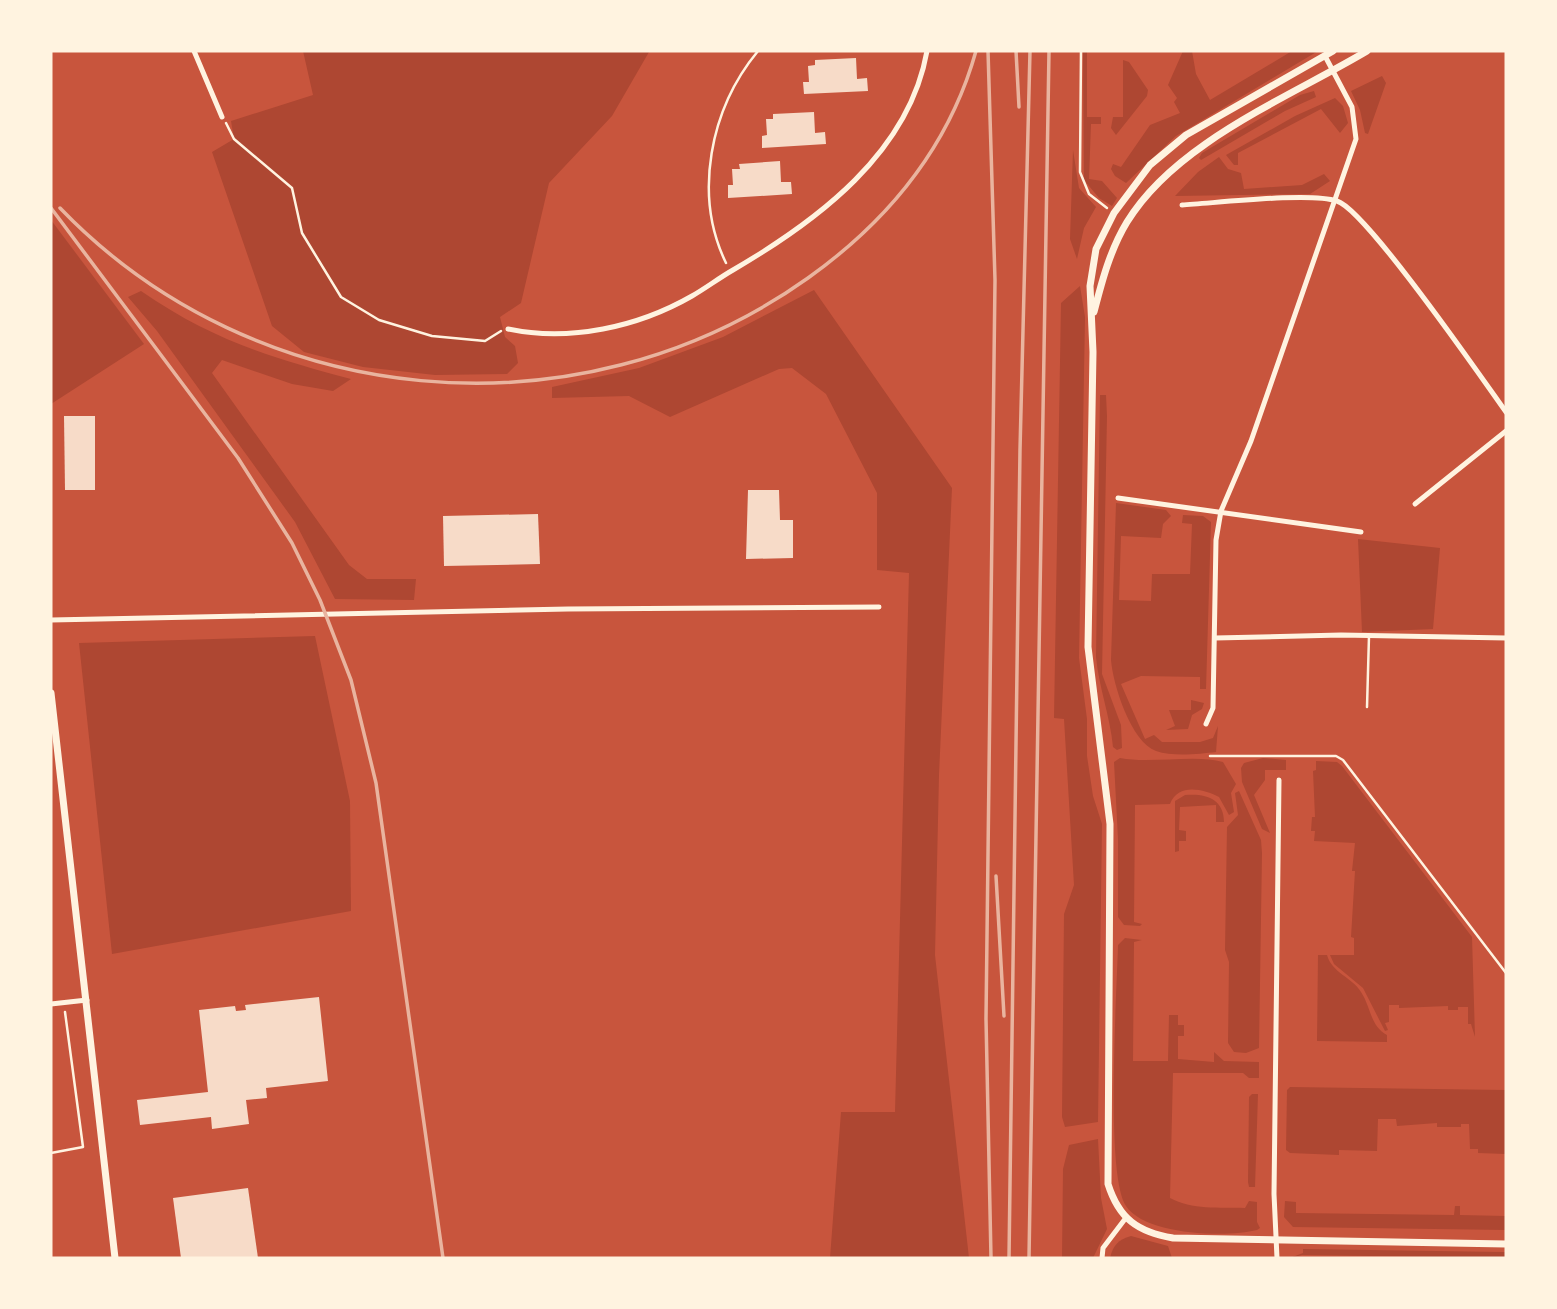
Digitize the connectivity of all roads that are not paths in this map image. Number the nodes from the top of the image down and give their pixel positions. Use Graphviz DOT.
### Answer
graph roads {
  1 [pos="194,51"];
  2 [pos="927,51"];
  3 [pos="1333,51"];
  4 [pos="1367,51"];
  5 [pos="1325,56"];
  6 [pos="1334,71"];
  7 [pos="222,117"];
  8 [pos="1336,200"];
  9 [pos="1182,205"];
  10 [pos="1093,316"];
  11 [pos="505,329"];
  12 [pos="1506,412"];
  13 [pos="1506,431"];
  14 [pos="1118,498"];
  15 [pos="1415,504"];
  16 [pos="1221,511"];
  17 [pos="1361,533"];
  18 [pos="879,607"];
  19 [pos="51,620"];
  20 [pos="1369,636"];
  21 [pos="1215,638"];
  22 [pos="1506,638"];
  23 [pos="51,693"];
  24 [pos="1367,708"];
  25 [pos="1206,724"];
  26 [pos="1279,780"];
  27 [pos="87,1000"];
  28 [pos="51,1004"];
  29 [pos="1125,1219"];
  30 [pos="1277,1240"];
  31 [pos="1506,1244"];
  32 [pos="116,1258"];
  33 [pos="1102,1258"];
  34 [pos="1278,1258"];
  1 -- 7 [label="street"];
  2 -- 11 [label="street"];
  3 -- 5 [label="street"];
  4 -- 6 [label="street"];
  5 -- 6 [label="street"];
  5 -- 10 [label="street"];
  6 -- 8 [label="street"];
  6 -- 10 [label="street"];
  8 -- 9 [label="street"];
  8 -- 12 [label="street"];
  8 -- 16 [label="street"];
  10 -- 29 [label="street"];
  13 -- 15 [label="street"];
  14 -- 16 [label="street"];
  16 -- 17 [label="street"];
  16 -- 21 [label="street"];
  18 -- 19 [label="street"];
  20 -- 21 [label="street"];
  20 -- 22 [label="street"];
  20 -- 24 [label="lane"];
  21 -- 25 [label="street"];
  23 -- 27 [label="street"];
  26 -- 30 [label="street"];
  27 -- 28 [label="street"];
  27 -- 32 [label="street"];
  29 -- 30 [label="street"];
  29 -- 33 [label="street"];
  30 -- 31 [label="street"];
  30 -- 34 [label="street"];
}
